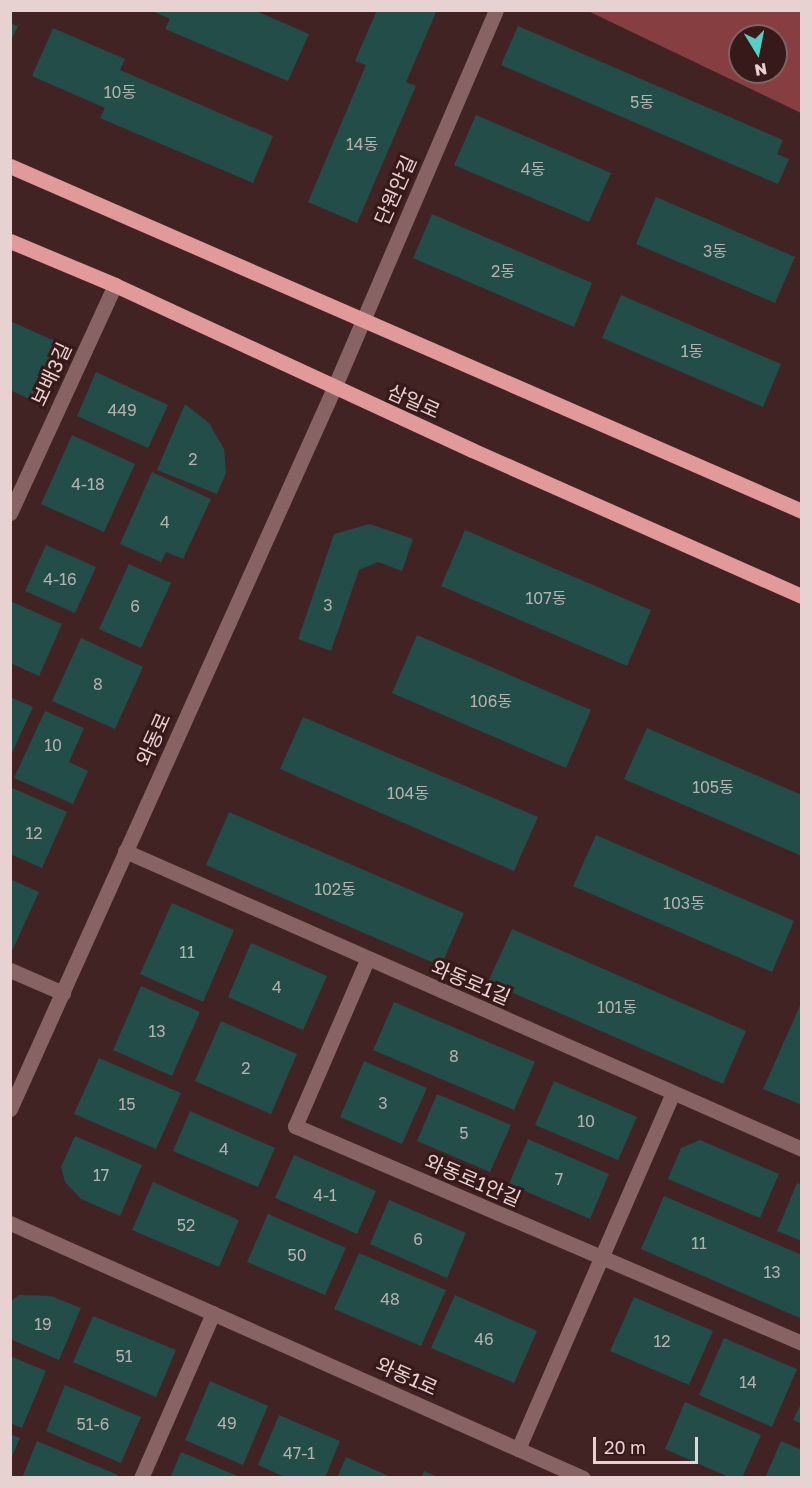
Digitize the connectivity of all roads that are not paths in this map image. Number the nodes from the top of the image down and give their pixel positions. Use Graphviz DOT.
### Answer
graph roads {
  1 [pos="496,10"];
  2 [pos="10,166"];
  3 [pos="10,241"];
  4 [pos="116,285"];
  5 [pos="361,321"];
  6 [pos="333,388"];
  7 [pos="801,511"];
  8 [pos="10,513"];
  9 [pos="801,596"];
  10 [pos="125,851"];
  11 [pos="367,960"];
  12 [pos="10,970"];
  13 [pos="63,993"];
  14 [pos="673,1093"];
  15 [pos="10,1109"];
  16 [pos="801,1149"];
  17 [pos="10,1223"];
  18 [pos="601,1257"];
  19 [pos="213,1313"];
  20 [pos="801,1344"];
  21 [pos="518,1449"];
  22 [pos="141,1478"];
  23 [pos="583,1478"];
  1 -- 5 [label="street, 단원안길"];
  2 -- 5 [label="main road"];
  3 -- 4 [label="main road, 삼일로"];
  4 -- 6 [label="main road, 삼일로"];
  4 -- 8 [label="street, 보배3길"];
  5 -- 6 [label="street, 단원안길"];
  5 -- 7 [label="main road"];
  6 -- 9 [label="main road, 삼일로"];
  6 -- 10 [label="street, 와동로"];
  10 -- 11 [label="street, 와동로1길"];
  10 -- 13 [label="street, 와동로"];
  11 -- 14 [label="street, 와동로1길"];
  11 -- 18 [label="street, 와동로1안길"];
  12 -- 13 [label="street"];
  13 -- 15 [label="street, 와동로"];
  14 -- 16 [label="street, 와동로1길"];
  14 -- 18 [label="street"];
  17 -- 19 [label="street, 와동1로"];
  18 -- 20 [label="street, 와동로1안길"];
  18 -- 21 [label="street"];
  19 -- 21 [label="street, 와동1로"];
  19 -- 22 [label="street"];
  21 -- 23 [label="street, 와동1로"];
}
